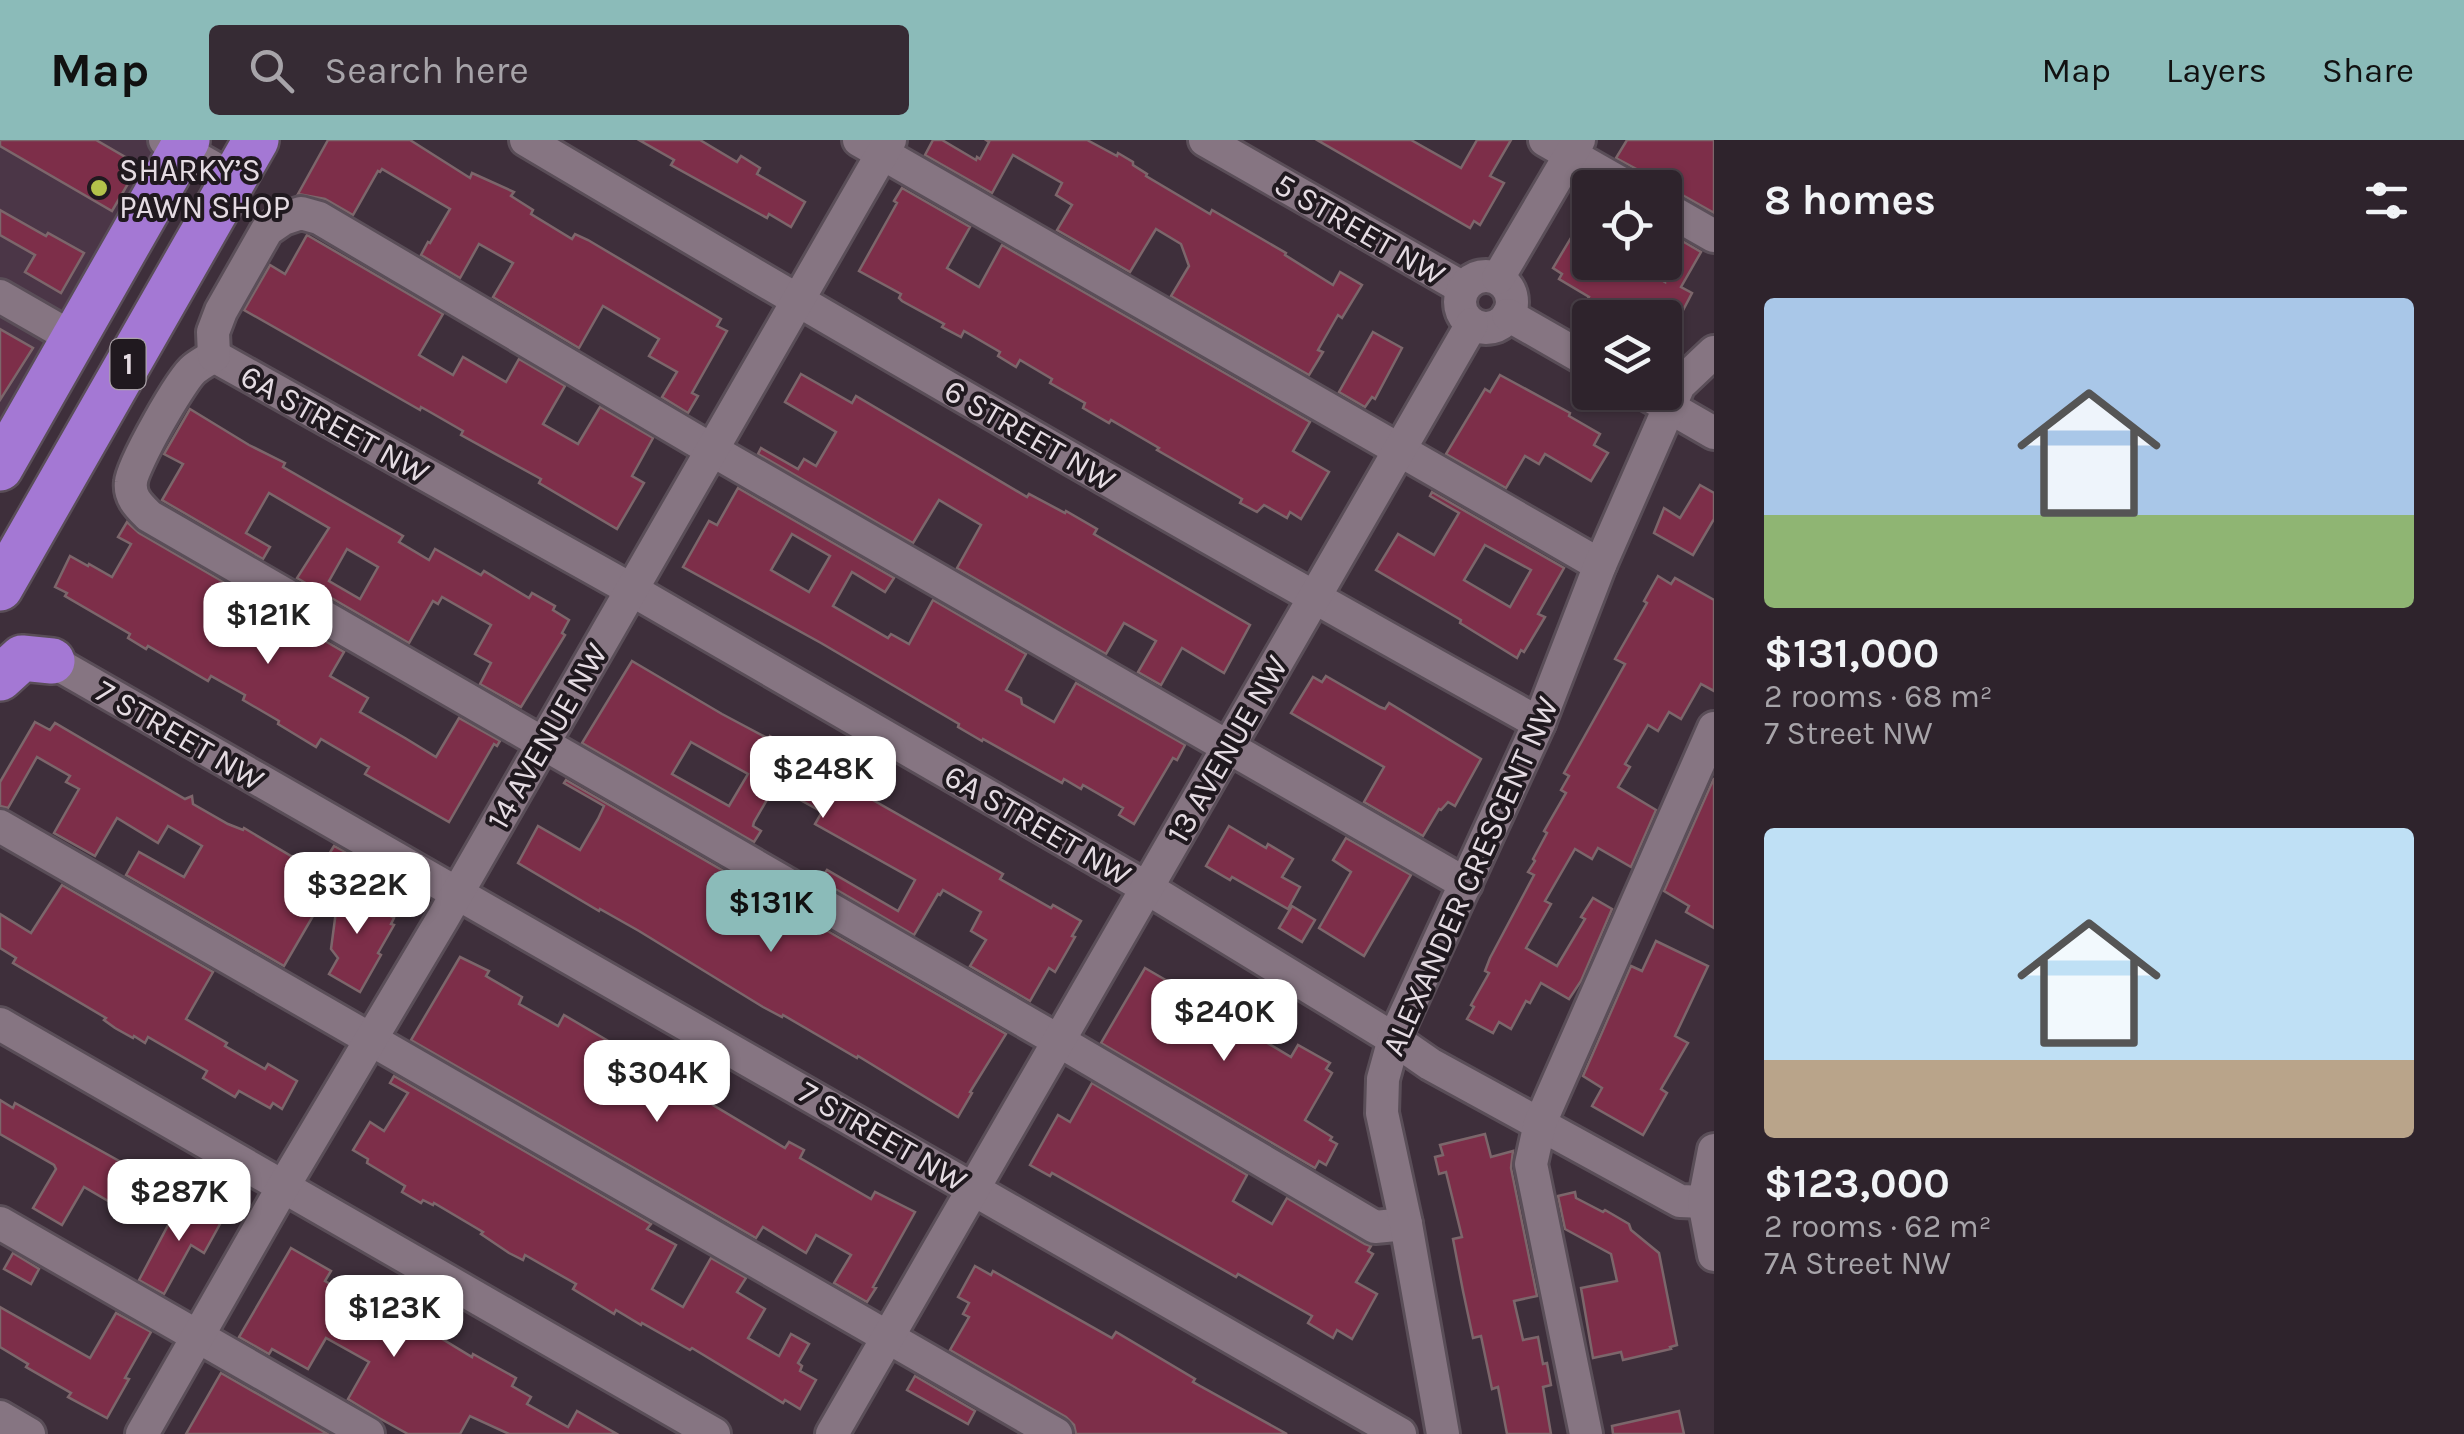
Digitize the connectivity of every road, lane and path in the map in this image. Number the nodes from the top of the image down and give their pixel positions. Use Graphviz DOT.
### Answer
graph roads {
  1 [pos="256,140"];
  2 [pos="526,140"];
  3 [pos="1205,140"];
  4 [pos="178,143"];
  5 [pos="877,145"];
  6 [pos="1565,145"];
  7 [pos="1602,170"];
  8 [pos="233,179"];
  9 [pos="1682,218"];
  10 [pos="1714,236"];
  11 [pos="1498,278"];
  12 [pos="1463,288"];
  13 [pos="0,296"];
  14 [pos="797,300"];
  15 [pos="1508,315"];
  16 [pos="1472,324"];
  17 [pos="73,338"];
  18 [pos="1572,352"];
  19 [pos="1714,352"];
  20 [pos="214,356"];
  21 [pos="1682,383"];
  22 [pos="1653,410"];
  23 [pos="1674,410"];
  24 [pos="1714,433"];
  25 [pos="7,441"];
  26 [pos="1401,449"];
  27 [pos="712,450"];
  28 [pos="1600,565"];
  29 [pos="0,588"];
  30 [pos="632,590"];
  31 [pos="1314,598"];
  32 [pos="52,661"];
  33 [pos="0,678"];
  34 [pos="1539,723"];
  35 [pos="1714,728"];
  36 [pos="543,743"];
  37 [pos="1229,746"];
  38 [pos="0,826"];
  39 [pos="1466,884"];
  40 [pos="1146,888"];
  41 [pos="456,894"];
  42 [pos="0,1024"];
  43 [pos="1394,1039"];
  44 [pos="371,1041"];
  45 [pos="1059,1042"];
  46 [pos="1540,1124"];
  47 [pos="1714,1150"];
  48 [pos="284,1187"];
  49 [pos="974,1188"];
  50 [pos="1704,1202"];
  51 [pos="0,1223"];
  52 [pos="1406,1224"];
  53 [pos="1714,1255"];
  54 [pos="198,1336"];
  55 [pos="889,1337"];
  56 [pos="0,1417"];
  57 [pos="29,1434"];
  58 [pos="142,1434"];
  59 [pos="368,1434"];
  60 [pos="714,1434"];
  61 [pos="832,1434"];
  62 [pos="1056,1434"];
  63 [pos="1400,1434"];
  64 [pos="1443,1434"];
  65 [pos="1586,1434"];
  1 -- 8 [label="highway, 1"];
  2 -- 14 [label="street, 6 STREET NW"];
  3 -- 12 [label="street, 5 STREET NW"];
  4 -- 8 [label="street"];
  4 -- 17 [label="highway, 1"];
  5 -- 14 [label="street, 14 AVENUE NW"];
  5 -- 26 [label="street"];
  6 -- 7 [label="street"];
  6 -- 11 [label="street"];
  8 -- 29 [label="highway, 1"];
  9 -- 10 [label="street"];
  11 -- 12 [label="street"];
  11 -- 15 [label="street"];
  12 -- 16 [label="street"];
  13 -- 17 [label="street"];
  14 -- 27 [label="street, 14 AVENUE NW"];
  14 -- 31 [label="street, 6 STREET NW"];
  15 -- 16 [label="street"];
  15 -- 18 [label="street"];
  16 -- 26 [label="street, 13 AVENUE NW"];
  17 -- 25 [label="highway, 1"];
  19 -- 21 [label="street, ALEXANDER CRESCENT NW"];
  20 -- 27 [label="street"];
  20 -- 30 [label="street, 6A STREET NW"];
  20 -- 36 [label="street"];
  22 -- 28 [label="street, ALEXANDER CRESCENT NW"];
  23 -- 24 [label="street"];
  26 -- 28 [label="street"];
  26 -- 31 [label="street, 13 AVENUE NW"];
  27 -- 30 [label="street, 14 AVENUE NW"];
  27 -- 37 [label="street"];
  28 -- 34 [label="street, ALEXANDER CRESCENT NW"];
  30 -- 36 [label="street, 14 AVENUE NW"];
  30 -- 40 [label="street, 6A STREET NW"];
  31 -- 34 [label="street, 6 STREET NW"];
  31 -- 37 [label="street, 13 AVENUE NW"];
  32 -- 33 [label="highway"];
  32 -- 41 [label="street, 7 STREET NW"];
  34 -- 39 [label="street, ALEXANDER CRESCENT NW"];
  35 -- 46 [label="street"];
  36 -- 41 [label="street, 14 AVENUE NW"];
  36 -- 45 [label="street"];
  37 -- 39 [label="street"];
  37 -- 40 [label="street, 13 AVENUE NW"];
  38 -- 44 [label="street"];
  39 -- 43 [label="street, ALEXANDER CRESCENT NW"];
  40 -- 43 [label="street, 6A STREET NW"];
  40 -- 45 [label="street, 13 AVENUE NW"];
  41 -- 44 [label="street, 14 AVENUE NW"];
  41 -- 49 [label="street, 7 STREET NW"];
  42 -- 48 [label="street"];
  43 -- 46 [label="street, 6A STREET NW"];
  43 -- 52 [label="street, ALEXANDER CRESCENT NW"];
  44 -- 48 [label="street, 14 AVENUE NW"];
  44 -- 55 [label="street"];
  45 -- 49 [label="street, 13 AVENUE NW"];
  45 -- 52 [label="street"];
  46 -- 50 [label="street, 6A STREET NW"];
  46 -- 65 [label="street"];
  47 -- 50 [label="street"];
  48 -- 54 [label="street, 14 AVENUE NW"];
  48 -- 60 [label="street"];
  49 -- 55 [label="street, 13 AVENUE NW"];
  49 -- 63 [label="street, 7 STREET NW"];
  50 -- 53 [label="street"];
  51 -- 54 [label="street"];
  52 -- 64 [label="street, ALEXANDER CRESCENT NW"];
  54 -- 58 [label="street, 14 AVENUE NW"];
  54 -- 59 [label="street"];
  55 -- 61 [label="street, 13 AVENUE NW"];
  55 -- 62 [label="street"];
  56 -- 57 [label="street"];
}
